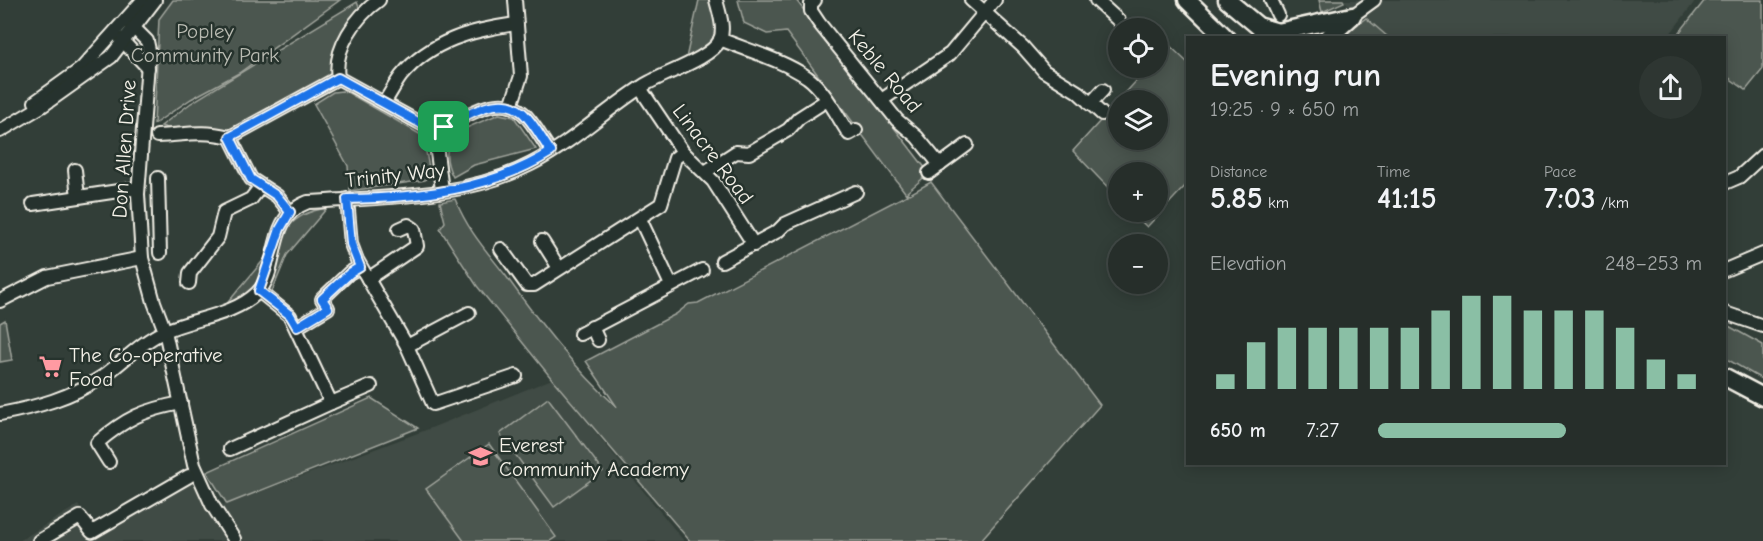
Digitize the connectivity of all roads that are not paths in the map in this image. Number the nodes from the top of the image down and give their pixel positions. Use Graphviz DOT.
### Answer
graph roads {
  1 [pos="143,0"];
  2 [pos="155,0"];
  3 [pos="379,0"];
  4 [pos="515,0"];
  5 [pos="716,0"];
  6 [pos="815,0"];
  7 [pos="971,0"];
  8 [pos="995,0"];
  9 [pos="1096,0"];
  10 [pos="1187,0"];
  11 [pos="1214,0"];
  12 [pos="1227,0"];
  13 [pos="1271,0"];
  14 [pos="1374,0"];
  15 [pos="986,12"];
  16 [pos="1352,16"];
  17 [pos="1116,18"];
  18 [pos="130,24"];
  19 [pos="516,24"];
  20 [pos="1277,28"];
  21 [pos="1224,36"];
  22 [pos="1257,36"];
  23 [pos="1309,36"];
  24 [pos="1330,36"];
  25 [pos="120,38"];
  26 [pos="720,39"];
  27 [pos="148,68"];
  28 [pos="338,78"];
  29 [pos="640,88"];
  30 [pos="1103,90"];
  31 [pos="883,99"];
  32 [pos="827,100"];
  33 [pos="384,103"];
  34 [pos="1090,104"];
  35 [pos="511,106"];
  36 [pos="1102,114"];
  37 [pos="1,130"];
  38 [pos="856,130"];
  39 [pos="438,133"];
  40 [pos="157,136"];
  41 [pos="230,137"];
  42 [pos="967,145"];
  43 [pos="551,152"];
  44 [pos="683,152"];
  45 [pos="1763,156"];
  46 [pos="940,165"];
  47 [pos="75,170"];
  48 [pos="705,172"];
  49 [pos="929,173"];
  50 [pos="158,178"];
  51 [pos="1726,183"];
  52 [pos="261,186"];
  53 [pos="138,188"];
  54 [pos="442,190"];
  55 [pos="78,197"];
  56 [pos="347,199"];
  57 [pos="852,199"];
  58 [pos="33,204"];
  59 [pos="290,212"];
  60 [pos="640,219"];
  61 [pos="159,225"];
  62 [pos="138,226"];
  63 [pos="399,229"];
  64 [pos="542,241"];
  65 [pos="754,244"];
  66 [pos="501,249"];
  67 [pos="160,253"];
  68 [pos="1763,254"];
  69 [pos="142,258"];
  70 [pos="722,261"];
  71 [pos="360,267"];
  72 [pos="559,268"];
  73 [pos="702,270"];
  74 [pos="1726,270"];
  75 [pos="368,279"];
  76 [pos="189,282"];
  77 [pos="671,285"];
  78 [pos="259,291"];
  79 [pos="0,300"];
  80 [pos="469,313"];
  81 [pos="1726,313"];
  82 [pos="1763,326"];
  83 [pos="297,327"];
  84 [pos="592,327"];
  85 [pos="165,331"];
  86 [pos="579,333"];
  87 [pos="598,340"];
  88 [pos="407,346"];
  89 [pos="516,376"];
  90 [pos="1726,378"];
  91 [pos="371,386"];
  92 [pos="1763,397"];
  93 [pos="181,403"];
  94 [pos="332,403"];
  95 [pos="0,414"];
  96 [pos="230,449"];
  97 [pos="109,462"];
  98 [pos="189,476"];
  99 [pos="234,539"];
  100 [pos="39,541"];
  1 -- 18 [label="street"];
  2 -- 18 [label="street"];
  3 -- 28 [label="street"];
  4 -- 19 [label="street"];
  5 -- 26 [label="street"];
  6 -- 31 [label="street, Keble Road"];
  7 -- 15 [label="street"];
  8 -- 15 [label="street"];
  9 -- 17 [label="street"];
  10 -- 21 [label="main road"];
  11 -- 22 [label="main road"];
  12 -- 20 [label="main road"];
  13 -- 20 [label="street"];
  14 -- 16 [label="street"];
  15 -- 31 [label="street"];
  15 -- 34 [label="street"];
  16 -- 20 [label="main road"];
  16 -- 23 [label="main road"];
  16 -- 24 [label="main road"];
  18 -- 25 [label="street"];
  18 -- 27 [label="street, Don Allen Drive"];
  19 -- 33 [label="street"];
  19 -- 35 [label="street"];
  25 -- 27 [label="street, Don Allen Drive"];
  25 -- 37 [label="street"];
  26 -- 29 [label="street, Trinity Way"];
  26 -- 32 [label="street"];
  27 -- 53 [label="street, Don Allen Drive"];
  28 -- 33 [label="street"];
  28 -- 41 [label="street"];
  29 -- 43 [label="street, Trinity Way"];
  29 -- 44 [label="street, Linacre Road"];
  30 -- 34 [label="street"];
  31 -- 46 [label="street, Keble Road"];
  32 -- 38 [label="street"];
  32 -- 48 [label="street"];
  33 -- 39 [label="street"];
  34 -- 36 [label="street"];
  35 -- 39 [label="street"];
  35 -- 43 [label="street"];
  39 -- 54 [label="street"];
  40 -- 41 [label="street"];
  41 -- 52 [label="street"];
  42 -- 46 [label="street"];
  43 -- 54 [label="street, Trinity Way"];
  44 -- 48 [label="street, Linacre Road"];
  44 -- 60 [label="street"];
  45 -- 51 [label="street"];
  46 -- 49 [label="street"];
  47 -- 55 [label="street"];
  48 -- 65 [label="street, Linacre Road"];
  50 -- 61 [label="street"];
  52 -- 59 [label="street"];
  52 -- 76 [label="street"];
  53 -- 55 [label="street"];
  53 -- 62 [label="street, Don Allen Drive"];
  54 -- 56 [label="street, Trinity Way"];
  55 -- 58 [label="street"];
  56 -- 59 [label="street, Trinity Way"];
  56 -- 71 [label="street"];
  57 -- 65 [label="street"];
  59 -- 78 [label="street"];
  60 -- 72 [label="street"];
  60 -- 77 [label="street"];
  61 -- 62 [label="street"];
  61 -- 67 [label="street"];
  62 -- 69 [label="street, Don Allen Drive"];
  63 -- 75 [label="street"];
  64 -- 72 [label="street"];
  65 -- 70 [label="street"];
  66 -- 72 [label="street"];
  68 -- 74 [label="street"];
  69 -- 79 [label="street"];
  69 -- 85 [label="street, Don Allen Drive"];
  71 -- 75 [label="street"];
  71 -- 83 [label="street"];
  73 -- 77 [label="street"];
  75 -- 88 [label="street"];
  77 -- 84 [label="street"];
  78 -- 83 [label="street"];
  78 -- 85 [label="street"];
  80 -- 88 [label="street"];
  81 -- 82 [label="street"];
  83 -- 94 [label="street"];
  84 -- 86 [label="street"];
  84 -- 87 [label="street"];
  85 -- 93 [label="street, Don Allen Drive"];
  85 -- 95 [label="street"];
  88 -- 89 [label="street"];
  90 -- 92 [label="main road"];
  91 -- 94 [label="street"];
  93 -- 97 [label="street"];
  93 -- 99 [label="street, Don Allen Drive"];
  94 -- 96 [label="street"];
  98 -- 100 [label="street"];
}
